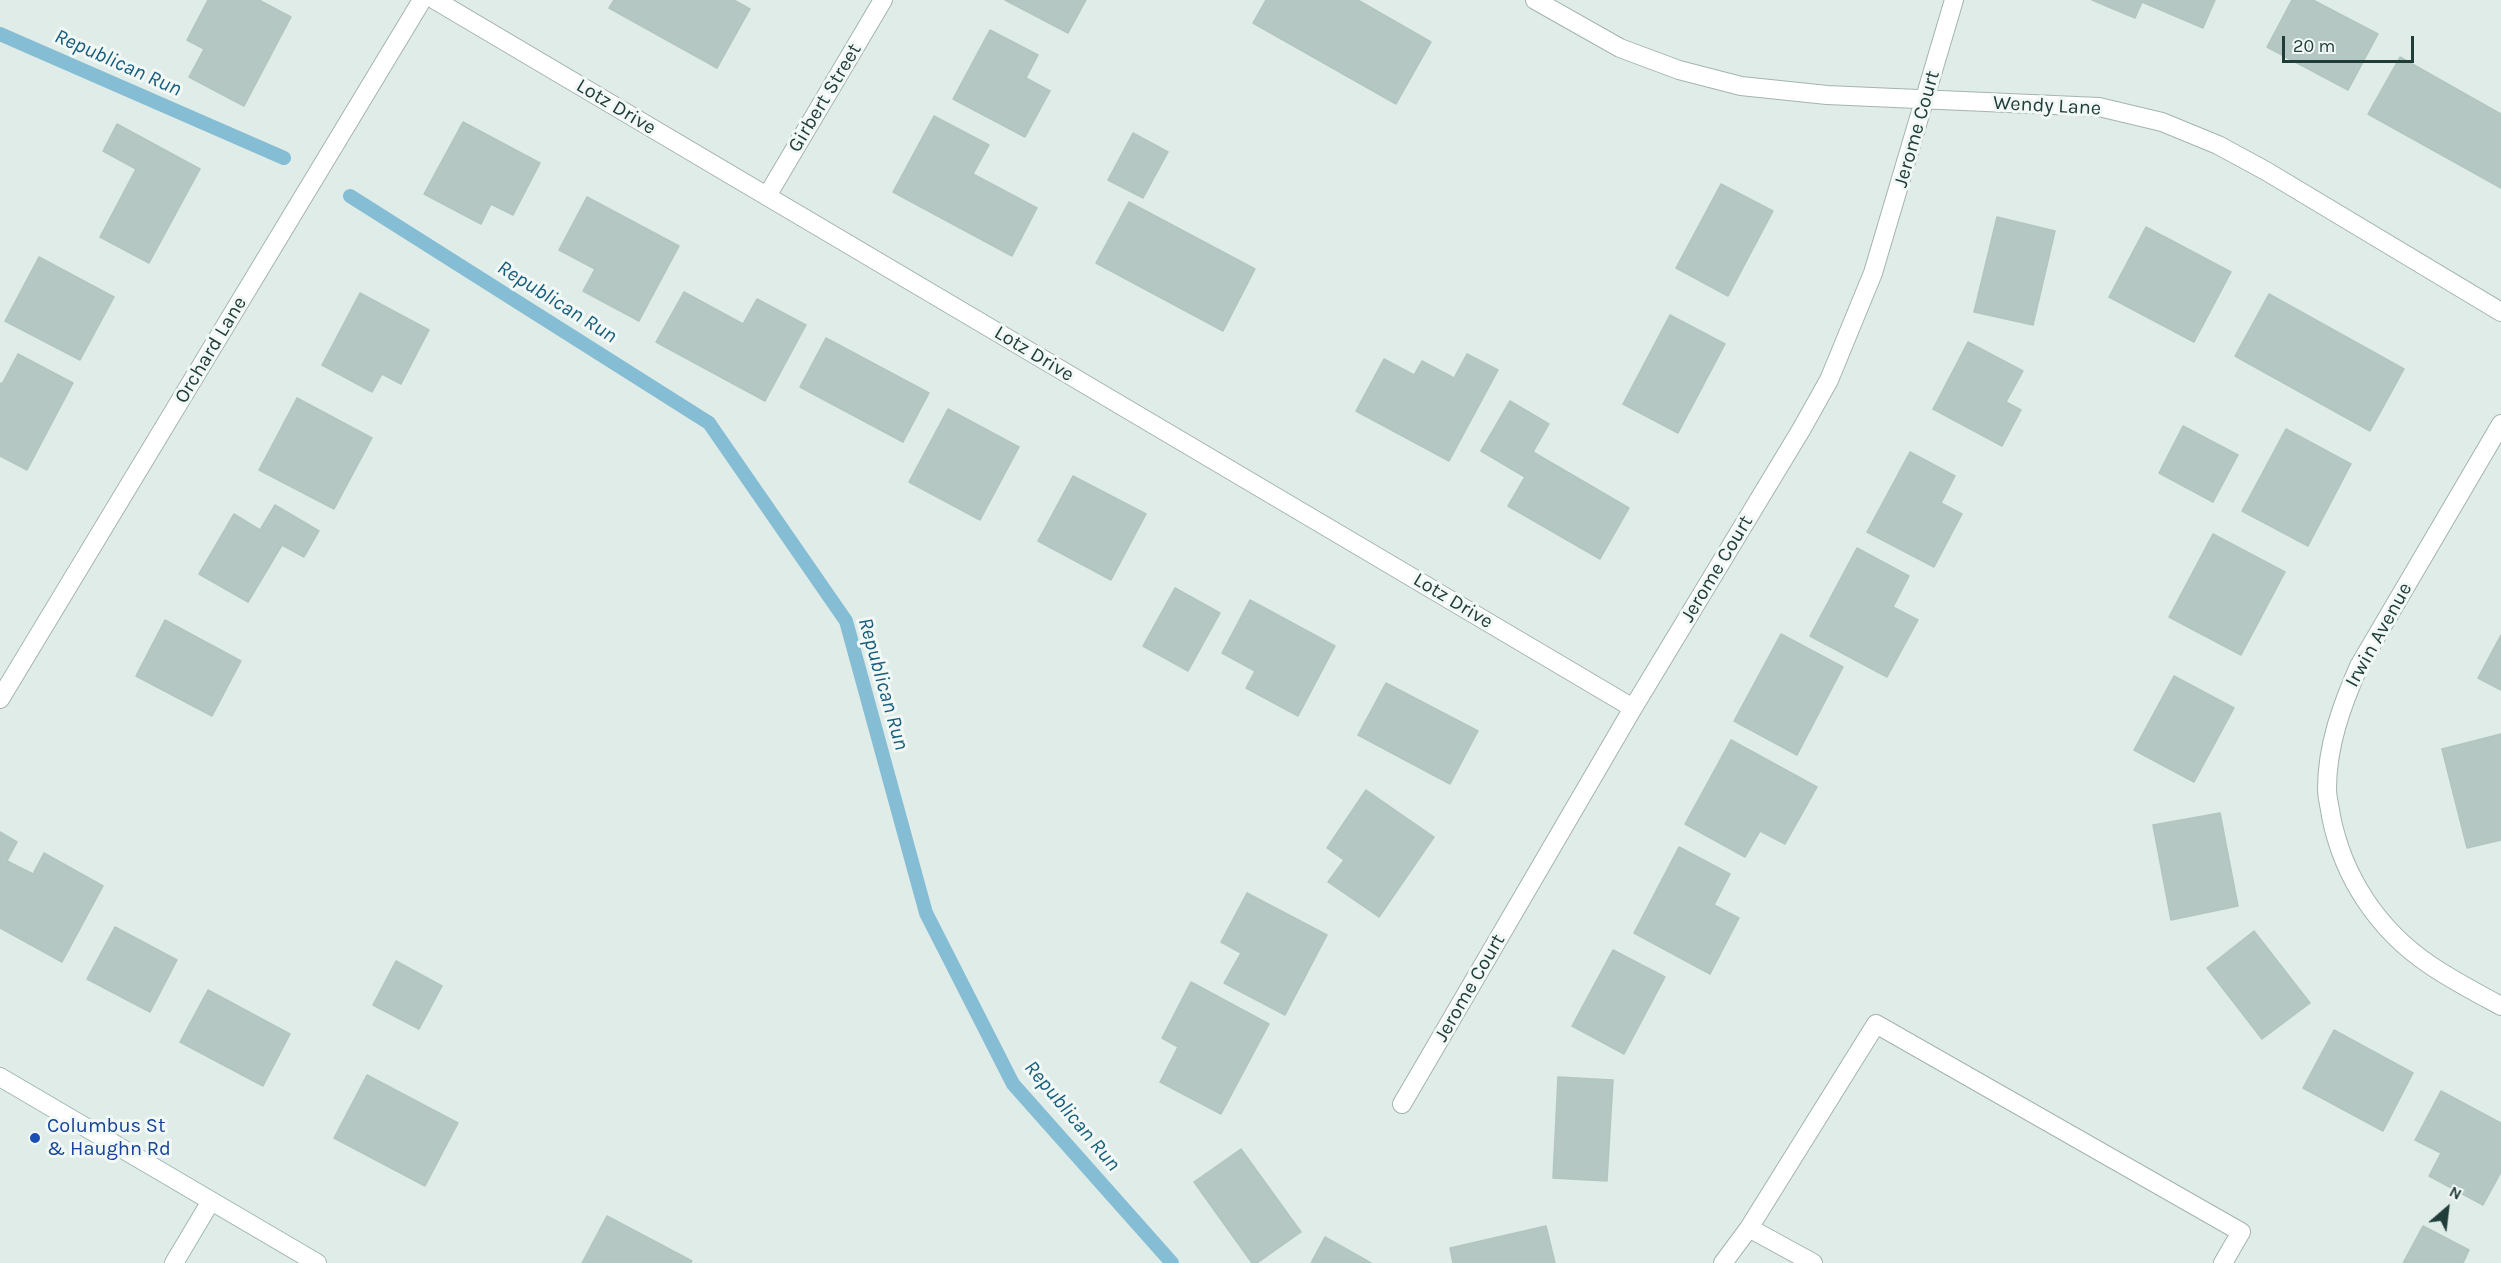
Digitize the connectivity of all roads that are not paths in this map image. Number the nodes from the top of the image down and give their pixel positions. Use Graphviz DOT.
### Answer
graph roads {
  1 [pos="422,0"];
  2 [pos="435,0"];
  3 [pos="883,0"];
  4 [pos="1535,0"];
  5 [pos="1954,0"];
  6 [pos="1925,100"];
  7 [pos="767,196"];
  8 [pos="2501,312"];
  9 [pos="2501,424"];
  10 [pos="0,699"];
  11 [pos="1633,708"];
  12 [pos="2501,1006"];
  13 [pos="0,1077"];
  14 [pos="1402,1104"];
  15 [pos="211,1201"];
  16 [pos="1749,1228"];
  17 [pos="174,1263"];
  18 [pos="317,1263"];
  19 [pos="1723,1263"];
  20 [pos="1813,1263"];
  21 [pos="2223,1263"];
  1 -- 10 [label="street, Orchard Lane"];
  2 -- 7 [label="street, Lotz Drive"];
  3 -- 7 [label="street, Girbert Street"];
  4 -- 6 [label="street, Wendy Lane"];
  5 -- 6 [label="street, Jerome Court"];
  6 -- 8 [label="street, Wendy Lane"];
  6 -- 11 [label="street, Jerome Court"];
  7 -- 11 [label="street, Lotz Drive"];
  9 -- 12 [label="street, Irwin Avenue"];
  11 -- 14 [label="street, Jerome Court"];
  13 -- 15 [label="street"];
  15 -- 17 [label="street"];
  15 -- 18 [label="street"];
  16 -- 19 [label="street"];
  16 -- 20 [label="street"];
  16 -- 21 [label="street"];
}
